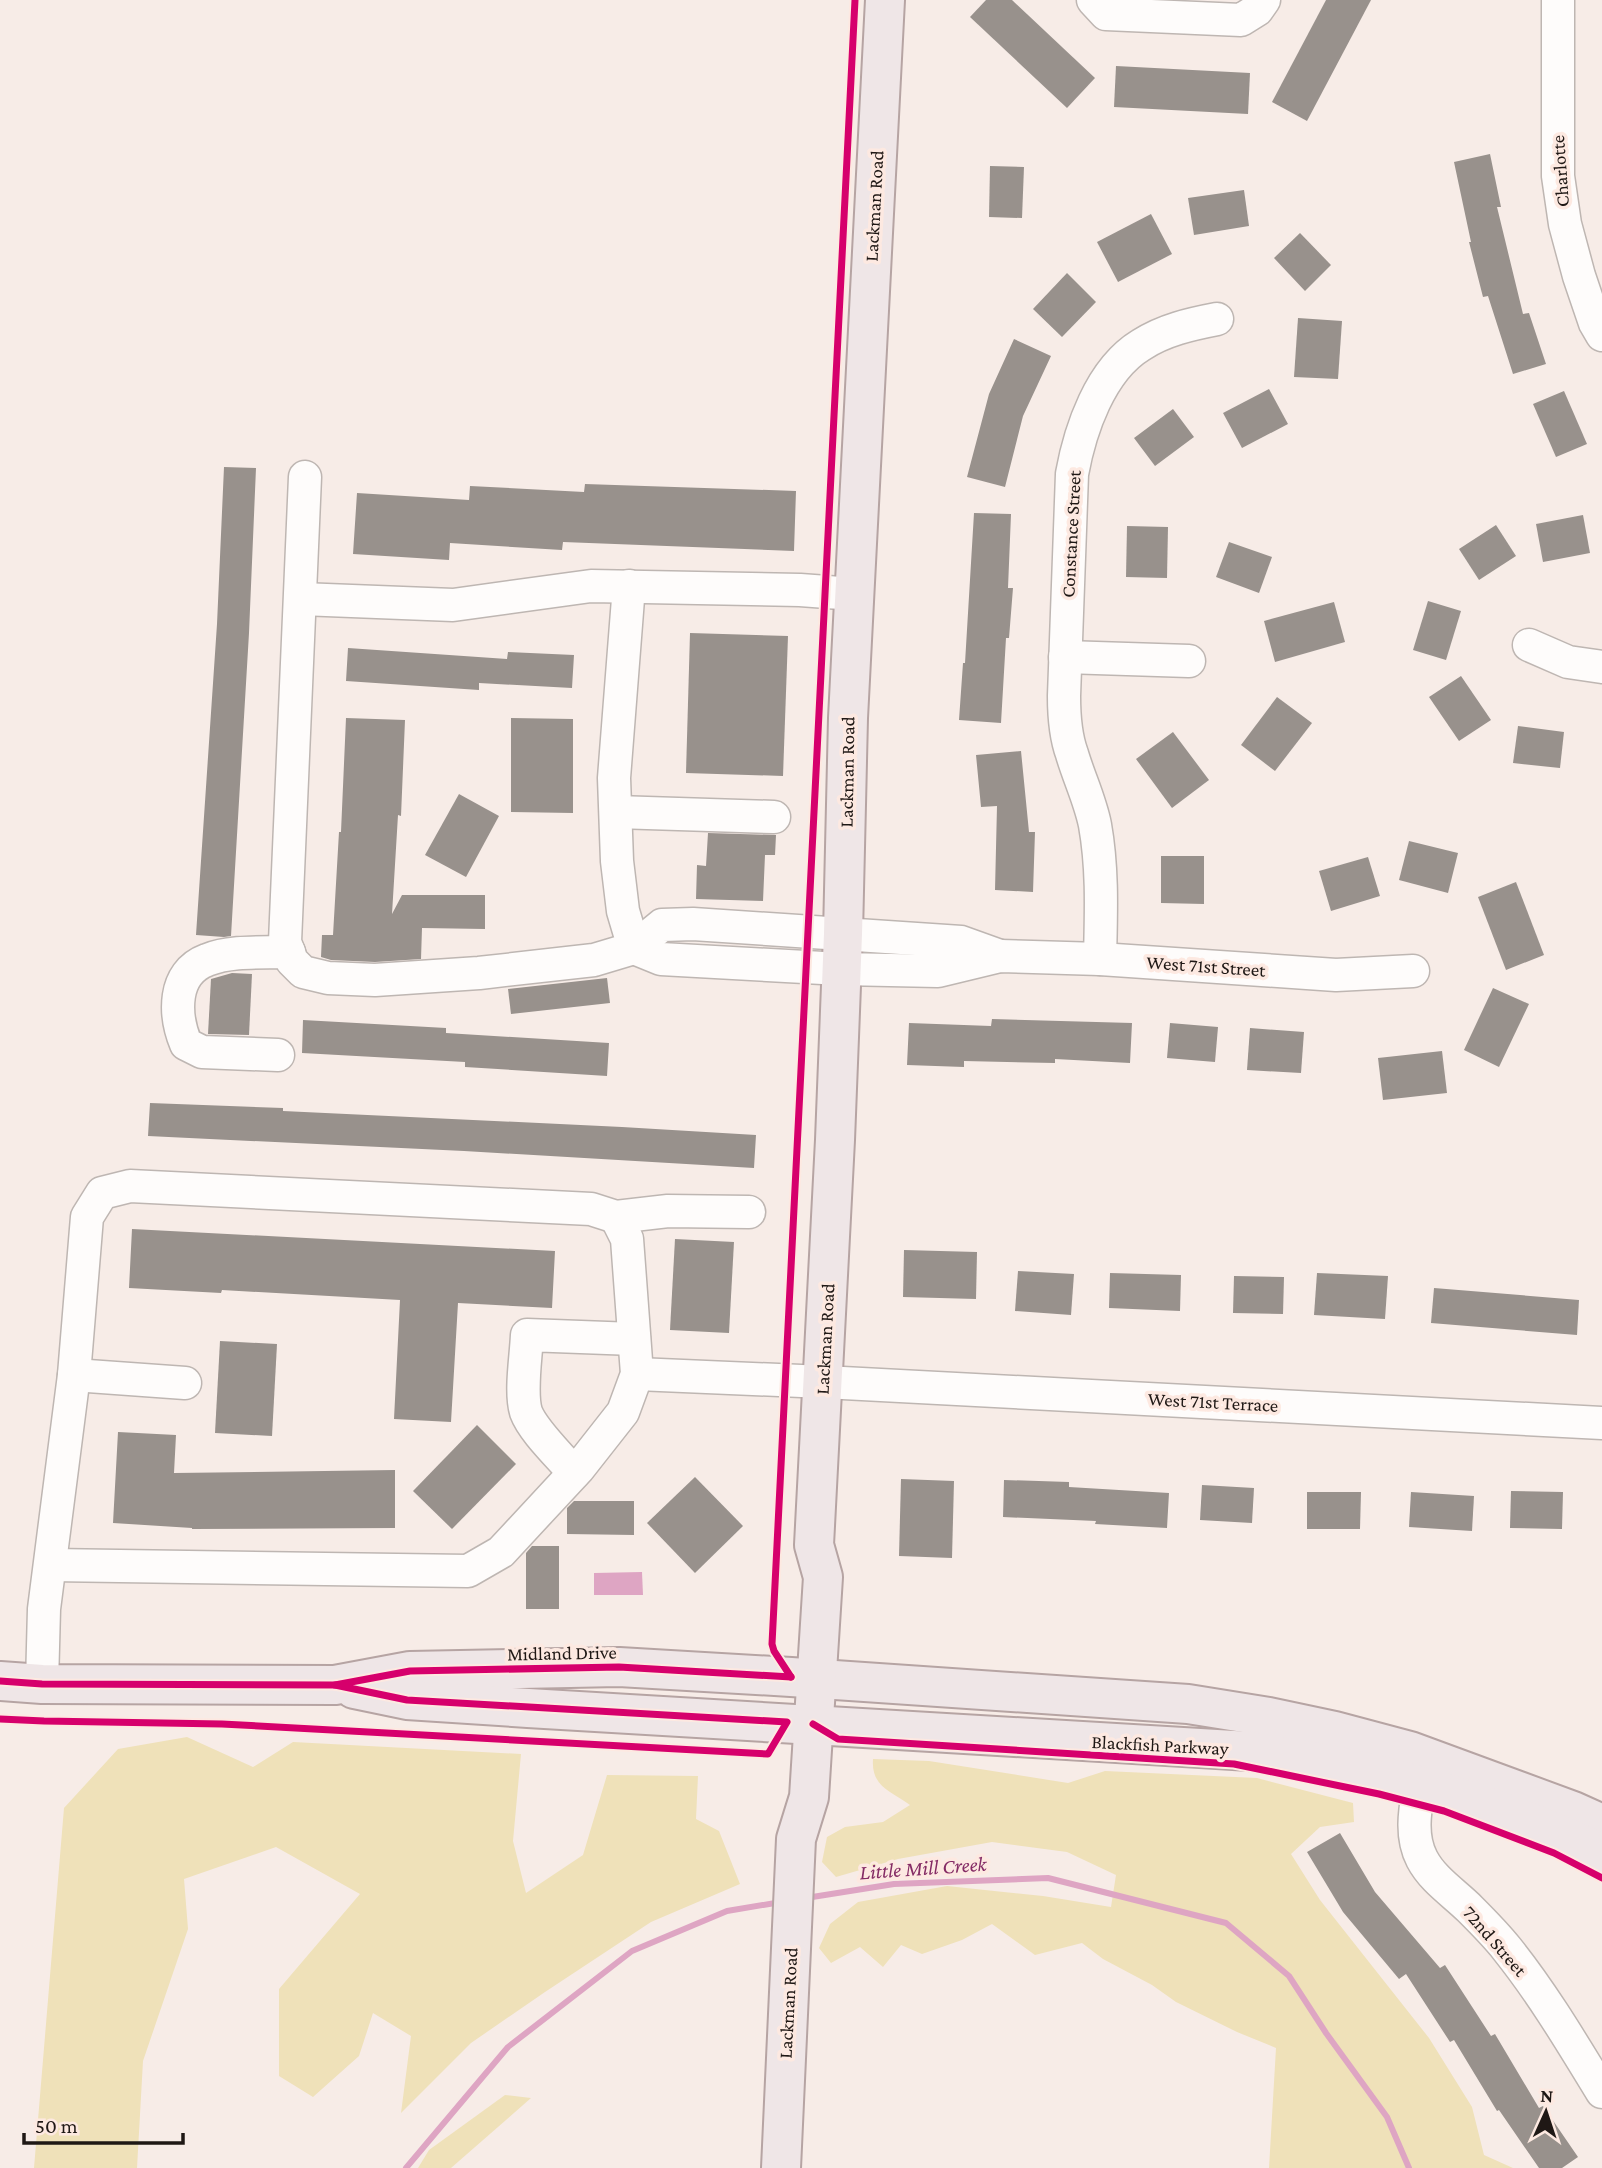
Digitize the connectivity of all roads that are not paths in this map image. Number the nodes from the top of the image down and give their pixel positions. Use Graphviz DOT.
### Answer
graph roads {
  1 [pos="885,0"];
  2 [pos="1093,0"];
  3 [pos="1264,0"];
  4 [pos="1558,0"];
  5 [pos="1217,319"];
  6 [pos="1602,335"];
  7 [pos="305,477"];
  8 [pos="629,586"];
  9 [pos="854,594"];
  10 [pos="301,599"];
  11 [pos="1529,645"];
  12 [pos="1065,657"];
  13 [pos="1189,661"];
  14 [pos="1602,667"];
  15 [pos="616,812"];
  16 [pos="774,817"];
  17 [pos="634,948"];
  18 [pos="289,952"];
  19 [pos="842,952"];
  20 [pos="1100,959"];
  21 [pos="1413,971"];
  22 [pos="278,1055"];
  23 [pos="749,1212"];
  24 [pos="616,1217"];
  25 [pos="634,1339"];
  26 [pos="637,1374"];
  27 [pos="74,1375"];
  28 [pos="824,1382"];
  29 [pos="185,1383"];
  30 [pos="1602,1423"];
  31 [pos="574,1473"];
  32 [pos="51,1565"];
  33 [pos="804,1678"];
  34 [pos="0,1681"];
  35 [pos="42,1684"];
  36 [pos="335,1685"];
  37 [pos="800,1723"];
  38 [pos="1419,1785"];
  39 [pos="1602,1824"];
  40 [pos="1602,1853"];
  41 [pos="1602,2092"];
  42 [pos="781,2168"];
  1 -- 9 [label="main road, Lackman Road"];
  2 -- 3 [label="street"];
  4 -- 6 [label="street, Charlotte"];
  5 -- 12 [label="street, Constance Street"];
  7 -- 10 [label="street"];
  8 -- 9 [label="street"];
  8 -- 10 [label="street"];
  8 -- 15 [label="street"];
  9 -- 19 [label="main road, Lackman Road"];
  10 -- 18 [label="street"];
  11 -- 14 [label="street"];
  12 -- 13 [label="street"];
  12 -- 20 [label="street, Constance Street"];
  15 -- 16 [label="street"];
  15 -- 17 [label="street"];
  17 -- 18 [label="street"];
  17 -- 19 [label="street, West 71st Street"];
  18 -- 22 [label="street"];
  19 -- 20 [label="street, West 71st Street"];
  19 -- 28 [label="main road, Lackman Road"];
  20 -- 21 [label="street, West 71st Street"];
  23 -- 24 [label="street"];
  24 -- 25 [label="street"];
  24 -- 27 [label="street"];
  25 -- 26 [label="street"];
  25 -- 31 [label="street"];
  26 -- 28 [label="street, West 71st Terrace"];
  26 -- 31 [label="street"];
  27 -- 29 [label="street"];
  27 -- 32 [label="street"];
  28 -- 30 [label="street, West 71st Terrace"];
  28 -- 33 [label="main road, Lackman Road"];
  31 -- 32 [label="street"];
  32 -- 35 [label="street"];
  33 -- 36 [label="main road, Midland Drive"];
  33 -- 37 [label="main road, Lackman Road"];
  33 -- 39 [label="main road, Blackfish Parkway"];
  34 -- 35 [label="main road, Midland Drive"];
  35 -- 36 [label="main road, Midland Drive"];
  36 -- 37 [label="main road, Midland Drive"];
  37 -- 38 [label="main road, Blackfish Parkway"];
  37 -- 42 [label="main road, Lackman Road"];
  38 -- 40 [label="main road, Blackfish Parkway"];
  38 -- 41 [label="street, 72nd Street"];
}
